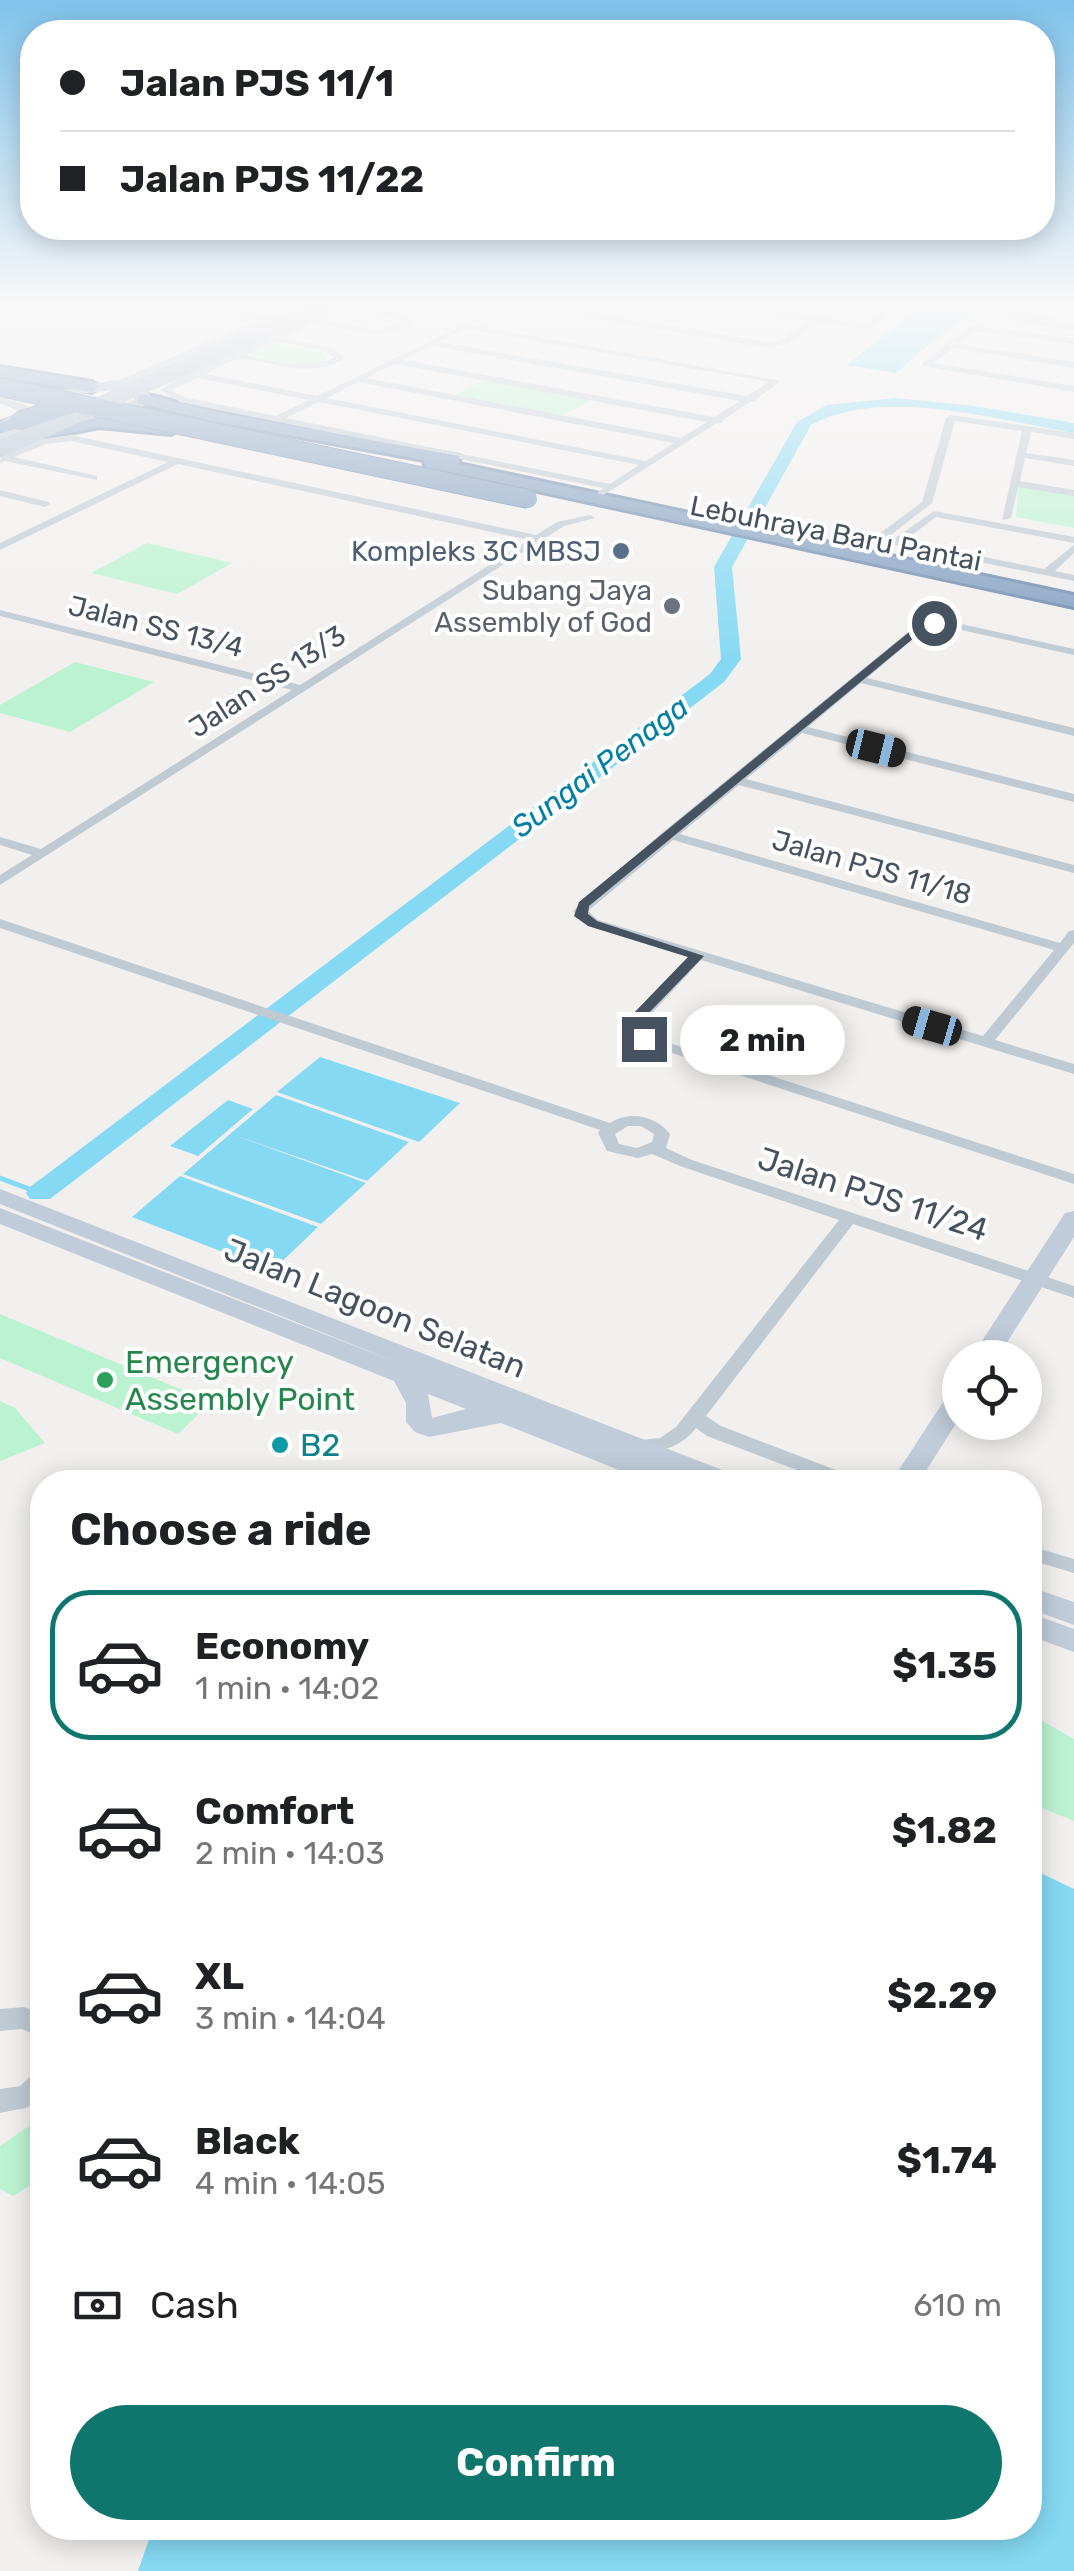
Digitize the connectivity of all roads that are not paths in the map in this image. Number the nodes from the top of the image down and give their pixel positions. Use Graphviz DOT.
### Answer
graph roads {
  1 [pos="26,423"];
  2 [pos="59,423"];
  3 [pos="64,423"];
  4 [pos="73,423"];
  5 [pos="94,423"];
  6 [pos="109,423"];
  7 [pos="133,423"];
  8 [pos="163,423"];
  9 [pos="235,423"];
  10 [pos="272,423"];
  11 [pos="273,423"];
  12 [pos="273,423"];
  13 [pos="442,423"];
  14 [pos="586,423"];
  15 [pos="716,423"];
  16 [pos="950,423"];
  17 [pos="985,423"];
  18 [pos="277,424"];
  19 [pos="151,425"];
  20 [pos="171,429"];
  21 [pos="1027,429"];
  22 [pos="39,434"];
  23 [pos="1074,436"];
  24 [pos="685,442"];
  25 [pos="1,450"];
  26 [pos="1020,455"];
  27 [pos="177,461"];
  28 [pos="650,464"];
  29 [pos="1074,464"];
  30 [pos="517,476"];
  31 [pos="94,478"];
  32 [pos="1014,483"];
  33 [pos="607,490"];
  34 [pos="0,493"];
  35 [pos="1074,493"];
  36 [pos="926,502"];
  37 [pos="46,504"];
  38 [pos="558,518"];
  39 [pos="1006,518"];
  40 [pos="677,521"];
  41 [pos="1074,532"];
  42 [pos="538,538"];
  43 [pos="1074,540"];
  44 [pos="896,542"];
  45 [pos="0,547"];
  46 [pos="1074,548"];
  47 [pos="810,552"];
  48 [pos="1047,572"];
  49 [pos="1072,575"];
  50 [pos="1047,596"];
  51 [pos="1074,601"];
  52 [pos="1074,609"];
  53 [pos="0,613"];
  54 [pos="1074,652"];
  55 [pos="858,679"];
  56 [pos="301,688"];
  57 [pos="798,728"];
  58 [pos="1074,732"];
  59 [pos="736,780"];
  60 [pos="1074,798"];
  61 [pos="668,835"];
  62 [pos="0,841"];
  63 [pos="42,854"];
  64 [pos="1074,869"];
  65 [pos="0,881"];
  66 [pos="0,923"];
  67 [pos="1074,934"];
  68 [pos="1063,948"];
  69 [pos="697,956"];
  70 [pos="986,1042"];
  71 [pos="1074,1069"];
  72 [pos="610,1128"];
  73 [pos="655,1149"];
  74 [pos="1074,1179"];
  75 [pos="848,1218"];
  76 [pos="1074,1218"];
  77 [pos="13,1219"];
  78 [pos="1034,1279"];
  79 [pos="1074,1292"];
  80 [pos="995,1340"];
  81 [pos="406,1378"];
  82 [pos="504,1416"];
  83 [pos="694,1417"];
  84 [pos="942,1424"];
  85 [pos="632,1446"];
  86 [pos="643,1470"];
  87 [pos="694,1470"];
  88 [pos="816,1470"];
  89 [pos="913,1470"];
  90 [pos="1042,1557"];
  91 [pos="1074,1566"];
  92 [pos="1042,1602"];
  93 [pos="1074,1614"];
  94 [pos="1042,1629"];
  95 [pos="1074,1641"];
  96 [pos="0,2020"];
  97 [pos="30,2021"];
  98 [pos="30,2092"];
  99 [pos="0,2101"];
  1 -- 25 [label="main road"];
  2 -- 25 [label="main road, bridge"];
  3 -- 25 [label="main road, bridge"];
  4 -- 22 [label="main road"];
  5 -- 22 [label="highway"];
  6 -- 20 [label="highway"];
  7 -- 19 [label="highway"];
  8 -- 40 [label="highway, Lebuhraya Baru Pantai, bridge"];
  9 -- 40 [label="highway, Lebuhraya Baru Pantai, bridge"];
  10 -- 18 [label="highway, bridge"];
  11 -- 18 [label="street"];
  12 -- 30 [label="highway"];
  13 -- 28 [label="street"];
  14 -- 24 [label="street"];
  15 -- 24 [label="street"];
  16 -- 36 [label="street"];
  17 -- 21 [label="street"];
  18 -- 30 [label="highway"];
  18 -- 33 [label="street"];
  19 -- 20 [label="highway"];
  20 -- 38 [label="highway"];
  21 -- 23 [label="street"];
  21 -- 26 [label="street"];
  22 -- 25 [label="main road"];
  24 -- 28 [label="street"];
  25 -- 27 [label="street"];
  25 -- 31 [label="street"];
  26 -- 29 [label="street"];
  26 -- 32 [label="street"];
  27 -- 42 [label="street"];
  27 -- 45 [label="street"];
  28 -- 33 [label="street"];
  30 -- 33 [label="highway"];
  32 -- 35 [label="street"];
  32 -- 39 [label="street"];
  33 -- 40 [label="highway"];
  34 -- 37 [label="street"];
  36 -- 39 [label="street"];
  36 -- 44 [label="street"];
  38 -- 40 [label="highway"];
  38 -- 42 [label="street, Jalan SS 13/3"];
  39 -- 41 [label="street"];
  40 -- 47 [label="highway, Lebuhraya Baru Pantai"];
  42 -- 56 [label="street, Jalan SS 13/3"];
  43 -- 44 [label="street"];
  44 -- 48 [label="street"];
  46 -- 48 [label="street"];
  47 -- 50 [label="highway, Lebuhraya Baru Pantai"];
  47 -- 52 [label="highway, Lebuhraya Baru Pantai"];
  48 -- 49 [label="street"];
  49 -- 50 [label="street"];
  50 -- 51 [label="highway, Lebuhraya Baru Pantai"];
  53 -- 56 [label="street, Jalan SS 13/4"];
  54 -- 55 [label="street"];
  55 -- 57 [label="street"];
  55 -- 58 [label="street"];
  56 -- 63 [label="street, Jalan SS 13/3"];
  57 -- 59 [label="street"];
  57 -- 60 [label="street"];
  59 -- 61 [label="street"];
  59 -- 64 [label="street"];
  61 -- 68 [label="street, Jalan PJS 11/18"];
  61 -- 69 [label="street"];
  62 -- 63 [label="street"];
  63 -- 65 [label="street, Jalan SS 13/3"];
  66 -- 72 [label="street"];
  67 -- 68 [label="street"];
  68 -- 70 [label="street"];
  69 -- 70 [label="street"];
  69 -- 74 [label="street"];
  70 -- 71 [label="street"];
  72 -- 73 [label="street, Jalan PJS 11/24"];
  72 -- 73 [label="street"];
  73 -- 75 [label="street, Jalan PJS 11/24"];
  75 -- 78 [label="street, Jalan PJS 11/24"];
  75 -- 83 [label="street"];
  76 -- 78 [label="main road"];
  77 -- 81 [label="main road, Jalan Lagoon Selatan"];
  77 -- 85 [label="main road, Jalan Lagoon Selatan"];
  78 -- 79 [label="street, Jalan PJS 11/24"];
  78 -- 80 [label="main road"];
  81 -- 82 [label="main road, Jalan Lagoon Selatan"];
  81 -- 82 [label="main road"];
  82 -- 86 [label="main road, Jalan Lagoon Selatan"];
  83 -- 85 [label="street"];
  83 -- 88 [label="street"];
  84 -- 89 [label="main road"];
  85 -- 87 [label="main road, Jalan Lagoon Selatan"];
  90 -- 91 [label="street"];
  92 -- 93 [label="main road"];
  94 -- 95 [label="main road"];
  96 -- 97 [label="street"];
  98 -- 99 [label="street"];
}
